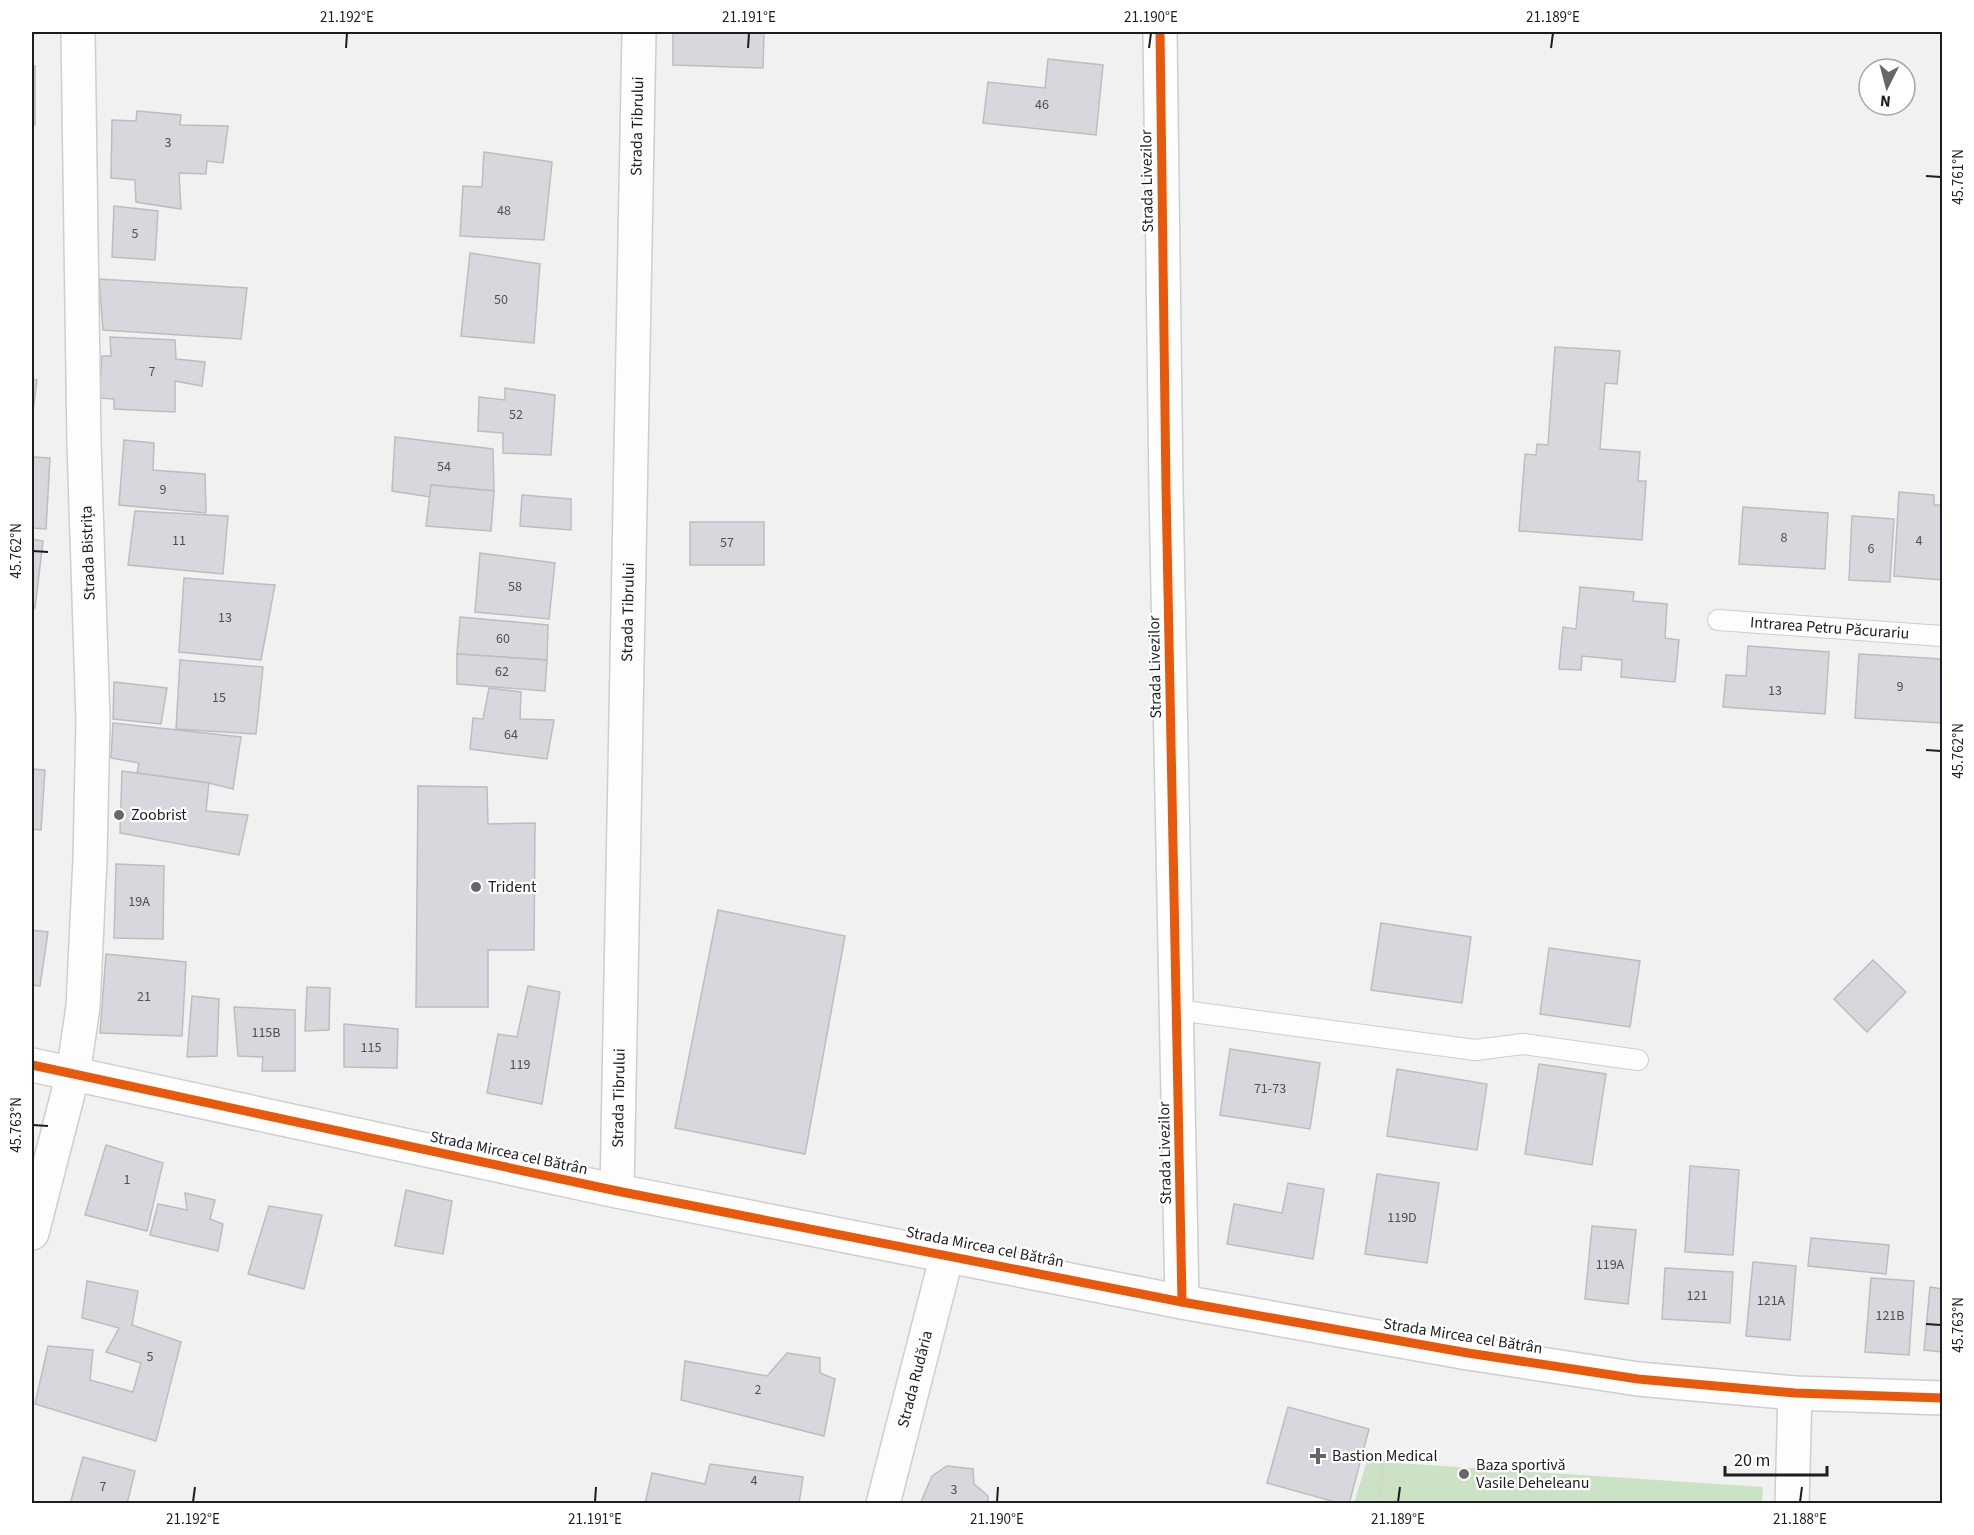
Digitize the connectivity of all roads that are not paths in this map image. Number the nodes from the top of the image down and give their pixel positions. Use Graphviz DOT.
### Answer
graph roads {
  1 [pos="78,32"];
  2 [pos="639,32"];
  3 [pos="1160,32"];
  4 [pos="1718,620"];
  5 [pos="1942,636"];
  6 [pos="1177,1010"];
  7 [pos="1638,1060"];
  8 [pos="32,1065"];
  9 [pos="73,1074"];
  10 [pos="617,1191"];
  11 [pos="32,1233"];
  12 [pos="947,1255"];
  13 [pos="1182,1302"];
  14 [pos="1795,1393"];
  15 [pos="1942,1398"];
  16 [pos="883,1503"];
  17 [pos="1792,1503"];
  1 -- 9 [label="street, Strada Bistrița"];
  2 -- 10 [label="street, Strada Tibrului"];
  3 -- 6 [label="street, Strada Livezilor"];
  4 -- 5 [label="lane, Intrarea Petru Păcurariu"];
  6 -- 7 [label="lane"];
  6 -- 13 [label="street, Strada Livezilor"];
  8 -- 9 [label="street, Strada Mircea cel Bătrân"];
  9 -- 10 [label="street, Strada Mircea cel Bătrân"];
  9 -- 11 [label="street, Strada Bistrița"];
  10 -- 12 [label="street, Strada Mircea cel Bătrân"];
  12 -- 13 [label="street, Strada Mircea cel Bătrân"];
  12 -- 16 [label="street, Strada Rudăria"];
  13 -- 14 [label="street, Strada Mircea cel Bătrân"];
  14 -- 15 [label="street, Strada Mircea cel Bătrân"];
  14 -- 17 [label="street"];
}
